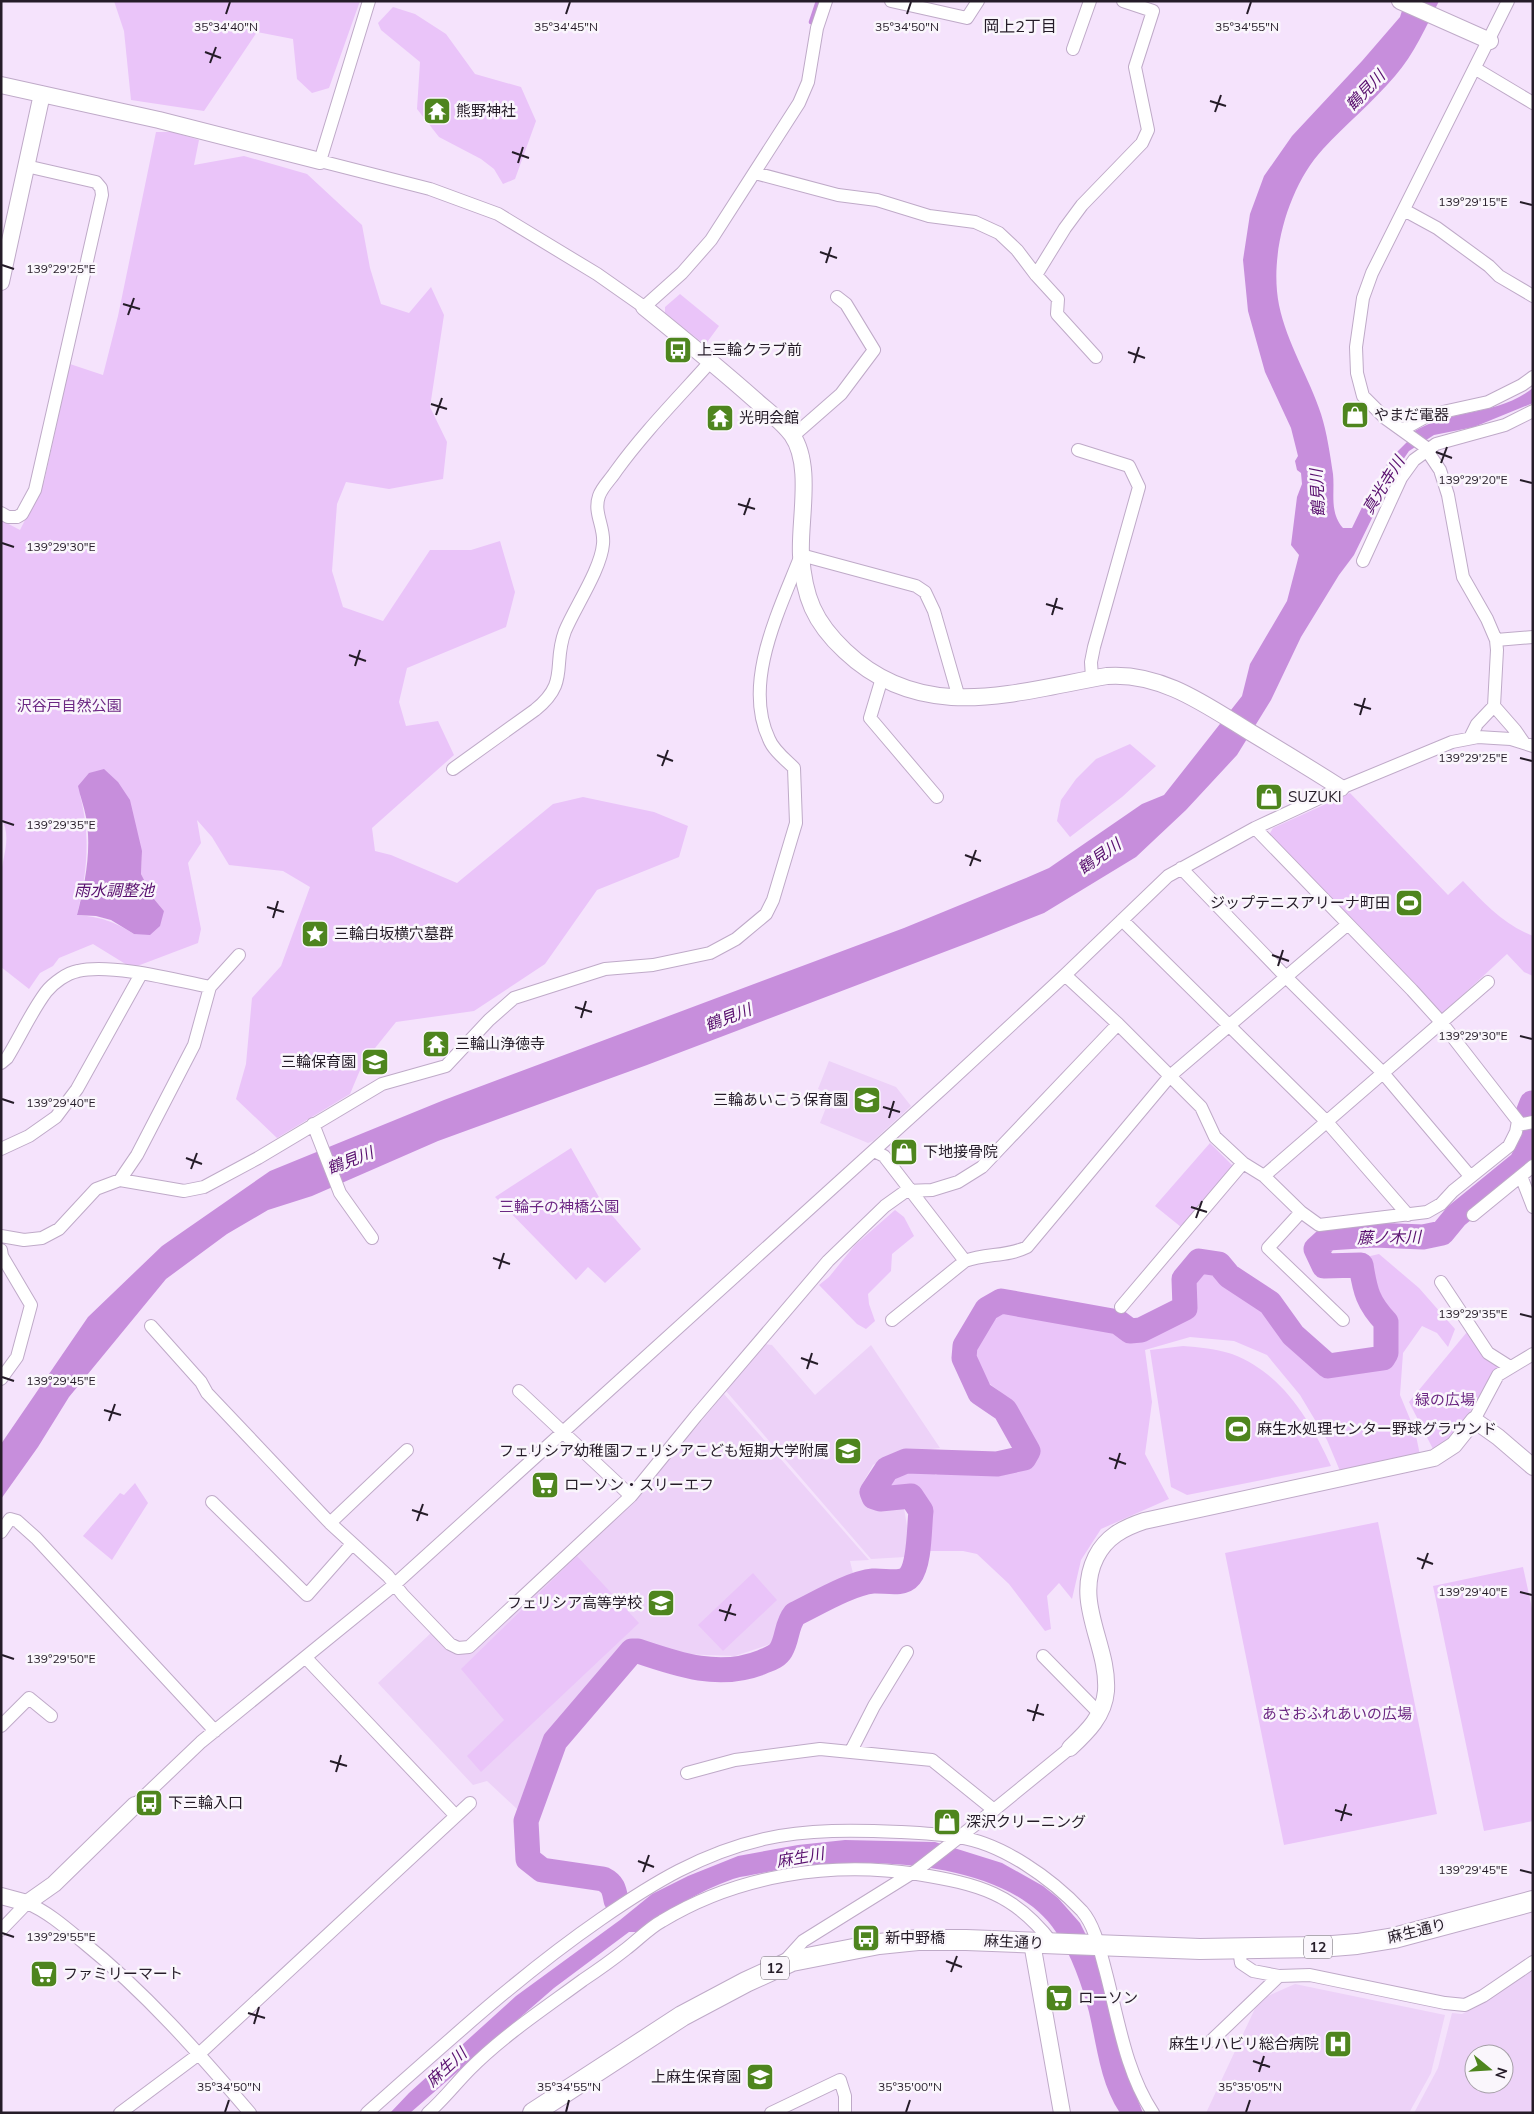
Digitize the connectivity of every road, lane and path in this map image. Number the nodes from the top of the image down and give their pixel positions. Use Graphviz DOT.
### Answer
graph roads {
  1 [pos="369,1"];
  2 [pos="826,1"];
  3 [pos="891,1"];
  4 [pos="978,1"];
  5 [pos="1090,1"];
  6 [pos="1122,1"];
  7 [pos="1400,1"];
  8 [pos="1508,1"];
  9 [pos="1490,41"];
  10 [pos="1073,49"];
  11 [pos="1476,69"];
  12 [pos="1,85"];
  13 [pos="42,94"];
  14 [pos="1533,103"];
  15 [pos="320,161"];
  16 [pos="26,166"];
  17 [pos="755,173"];
  18 [pos="1404,210"];
  19 [pos="1036,275"];
  20 [pos="1,282"];
  21 [pos="1533,296"];
  22 [pos="836,297"];
  23 [pos="644,308"];
  24 [pos="1096,357"];
  25 [pos="711,361"];
  26 [pos="1533,377"];
  27 [pos="1533,412"];
  28 [pos="1404,432"];
  29 [pos="793,436"];
  30 [pos="1426,448"];
  31 [pos="1078,450"];
  32 [pos="1,513"];
  33 [pos="801,555"];
  34 [pos="1363,561"];
  35 [pos="1533,637"];
  36 [pos="1496,640"];
  37 [pos="882,678"];
  38 [pos="1092,678"];
  39 [pos="959,698"];
  40 [pos="1494,706"];
  41 [pos="1470,738"];
  42 [pos="1528,745"];
  43 [pos="453,769"];
  44 [pos="1341,788"];
  45 [pos="937,797"];
  46 [pos="1255,828"];
  47 [pos="1181,868"];
  48 [pos="1122,920"];
  49 [pos="1348,924"];
  50 [pos="239,955"];
  51 [pos="141,974"];
  52 [pos="1065,975"];
  53 [pos="1286,977"];
  54 [pos="1488,982"];
  55 [pos="210,987"];
  56 [pos="1441,1022"];
  57 [pos="1118,1024"];
  58 [pos="1230,1025"];
  59 [pos="1,1062"];
  60 [pos="1383,1074"];
  61 [pos="1170,1076"];
  62 [pos="1327,1122"];
  63 [pos="313,1124"];
  64 [pos="1524,1124"];
  65 [pos="1,1149"];
  66 [pos="874,1151"];
  67 [pos="1243,1163"];
  68 [pos="1533,1166"];
  69 [pos="1264,1176"];
  70 [pos="1470,1176"];
  71 [pos="1521,1176"];
  72 [pos="120,1180"];
  73 [pos="913,1192"];
  74 [pos="1533,1207"];
  75 [pos="1301,1212"];
  76 [pos="1408,1215"];
  77 [pos="1473,1215"];
  78 [pos="372,1238"];
  79 [pos="2,1243"];
  80 [pos="966,1261"];
  81 [pos="1441,1282"];
  82 [pos="1121,1307"];
  83 [pos="892,1320"];
  84 [pos="1343,1320"];
  85 [pos="151,1326"];
  86 [pos="1533,1354"];
  87 [pos="1510,1367"];
  88 [pos="1,1379"];
  89 [pos="519,1391"];
  90 [pos="1474,1420"];
  91 [pos="563,1433"];
  92 [pos="407,1450"];
  93 [pos="1533,1467"];
  94 [pos="631,1496"];
  95 [pos="212,1502"];
  96 [pos="330,1524"];
  97 [pos="1,1532"];
  98 [pos="352,1544"];
  99 [pos="394,1584"];
  100 [pos="907,1652"];
  101 [pos="1043,1656"];
  102 [pos="306,1658"];
  103 [pos="1099,1713"];
  104 [pos="51,1716"];
  105 [pos="1,1726"];
  106 [pos="215,1731"];
  107 [pos="1070,1748"];
  108 [pos="851,1751"];
  109 [pos="687,1773"];
  110 [pos="470,1803"];
  111 [pos="135,1805"];
  112 [pos="994,1810"];
  113 [pos="456,1816"];
  114 [pos="955,1841"];
  115 [pos="914,1872"];
  116 [pos="1,1896"];
  117 [pos="1533,1901"];
  118 [pos="27,1903"];
  119 [pos="1,1930"];
  120 [pos="1032,1943"];
  121 [pos="1054,1944"];
  122 [pos="1099,1945"];
  123 [pos="1239,1949"];
  124 [pos="1533,1962"];
  125 [pos="782,1965"];
  126 [pos="1279,1976"];
  127 [pos="1211,2041"];
  128 [pos="199,2054"];
  129 [pos="120,2113"];
  130 [pos="250,2113"];
  131 [pos="366,2113"];
  132 [pos="428,2113"];
  133 [pos="533,2113"];
  134 [pos="771,2113"];
  135 [pos="845,2113"];
  136 [pos="1062,2113"];
  137 [pos="1153,2113"];
  1 -- 15 [label="street"];
  2 -- 17 [label="street"];
  3 -- 4 [label="street"];
  5 -- 10 [label="street"];
  6 -- 19 [label="street"];
  7 -- 9 [label="street"];
  8 -- 9 [label="street"];
  9 -- 11 [label="street"];
  11 -- 14 [label="street"];
  11 -- 18 [label="street"];
  12 -- 13 [label="street"];
  13 -- 15 [label="street"];
  13 -- 16 [label="street"];
  15 -- 23 [label="street"];
  16 -- 20 [label="street"];
  16 -- 32 [label="street"];
  17 -- 19 [label="street"];
  17 -- 23 [label="street"];
  18 -- 21 [label="street"];
  18 -- 28 [label="street"];
  19 -- 24 [label="street"];
  22 -- 29 [label="street"];
  23 -- 25 [label="street"];
  25 -- 29 [label="street"];
  25 -- 43 [label="street"];
  26 -- 28 [label="street"];
  27 -- 30 [label="street"];
  28 -- 30 [label="street"];
  29 -- 33 [label="street"];
  30 -- 34 [label="street"];
  30 -- 36 [label="street"];
  31 -- 38 [label="street"];
  33 -- 37 [label="street"];
  33 -- 39 [label="street"];
  33 -- 63 [label="street"];
  35 -- 36 [label="street"];
  36 -- 40 [label="street"];
  37 -- 39 [label="street"];
  37 -- 45 [label="street"];
  38 -- 39 [label="street"];
  38 -- 44 [label="street"];
  40 -- 41 [label="street"];
  40 -- 42 [label="street"];
  41 -- 42 [label="street"];
  41 -- 44 [label="street"];
  44 -- 46 [label="street"];
  46 -- 47 [label="street"];
  46 -- 49 [label="street"];
  47 -- 48 [label="street"];
  47 -- 53 [label="street"];
  48 -- 52 [label="street"];
  48 -- 58 [label="street"];
  49 -- 53 [label="street"];
  49 -- 56 [label="street"];
  50 -- 55 [label="street"];
  51 -- 55 [label="street"];
  51 -- 59 [label="street"];
  51 -- 65 [label="street"];
  52 -- 57 [label="street"];
  52 -- 66 [label="street"];
  53 -- 58 [label="street"];
  53 -- 60 [label="street"];
  54 -- 56 [label="street"];
  55 -- 72 [label="street"];
  56 -- 60 [label="street"];
  56 -- 64 [label="street"];
  57 -- 61 [label="street"];
  57 -- 73 [label="street"];
  58 -- 61 [label="street"];
  58 -- 62 [label="street"];
  60 -- 62 [label="street"];
  60 -- 70 [label="street"];
  61 -- 67 [label="street"];
  61 -- 80 [label="street"];
  62 -- 69 [label="street"];
  62 -- 76 [label="street"];
  63 -- 72 [label="street"];
  63 -- 78 [label="street"];
  64 -- 70 [label="street"];
  66 -- 73 [label="street"];
  66 -- 91 [label="street"];
  67 -- 69 [label="street"];
  67 -- 82 [label="street"];
  68 -- 71 [label="street"];
  69 -- 75 [label="street"];
  70 -- 76 [label="street"];
  71 -- 74 [label="street"];
  71 -- 77 [label="street"];
  72 -- 79 [label="street"];
  73 -- 80 [label="street"];
  73 -- 94 [label="street"];
  75 -- 76 [label="street"];
  75 -- 84 [label="street"];
  79 -- 88 [label="street"];
  80 -- 83 [label="street"];
  81 -- 87 [label="street"];
  85 -- 96 [label="street"];
  86 -- 87 [label="street"];
  87 -- 90 [label="street"];
  89 -- 91 [label="street"];
  90 -- 93 [label="street"];
  90 -- 103 [label="street"];
  91 -- 94 [label="street"];
  91 -- 99 [label="street"];
  92 -- 96 [label="street"];
  94 -- 99 [label="street"];
  95 -- 98 [label="street"];
  96 -- 98 [label="street"];
  97 -- 106 [label="street"];
  98 -- 99 [label="street"];
  99 -- 102 [label="street"];
  100 -- 108 [label="street"];
  101 -- 103 [label="street"];
  102 -- 106 [label="street"];
  102 -- 113 [label="street"];
  103 -- 107 [label="street"];
  104 -- 105 [label="street"];
  106 -- 111 [label="street"];
  107 -- 112 [label="street"];
  108 -- 109 [label="street"];
  108 -- 112 [label="street"];
  110 -- 113 [label="street"];
  111 -- 118 [label="street"];
  112 -- 114 [label="street"];
  113 -- 128 [label="street"];
  114 -- 115 [label="street"];
  114 -- 122 [label="street"];
  114 -- 131 [label="street"];
  115 -- 121 [label="street"];
  115 -- 125 [label="street"];
  115 -- 132 [label="street"];
  116 -- 118 [label="street"];
  117 -- 123 [label="main road, 麻生通り / 12"];
  118 -- 119 [label="street"];
  118 -- 128 [label="street"];
  120 -- 121 [label="main road, 麻生通り / 12"];
  120 -- 125 [label="main road, 麻生通り / 12"];
  120 -- 136 [label="street"];
  121 -- 122 [label="main road, 麻生通り / 12"];
  122 -- 123 [label="main road, 麻生通り / 12"];
  122 -- 137 [label="street"];
  123 -- 126 [label="street"];
  124 -- 126 [label="street"];
  125 -- 133 [label="main road, 麻生通り / 12"];
  126 -- 127 [label="street"];
  128 -- 129 [label="street"];
  128 -- 130 [label="street"];
  134 -- 135 [label="street"];
}
